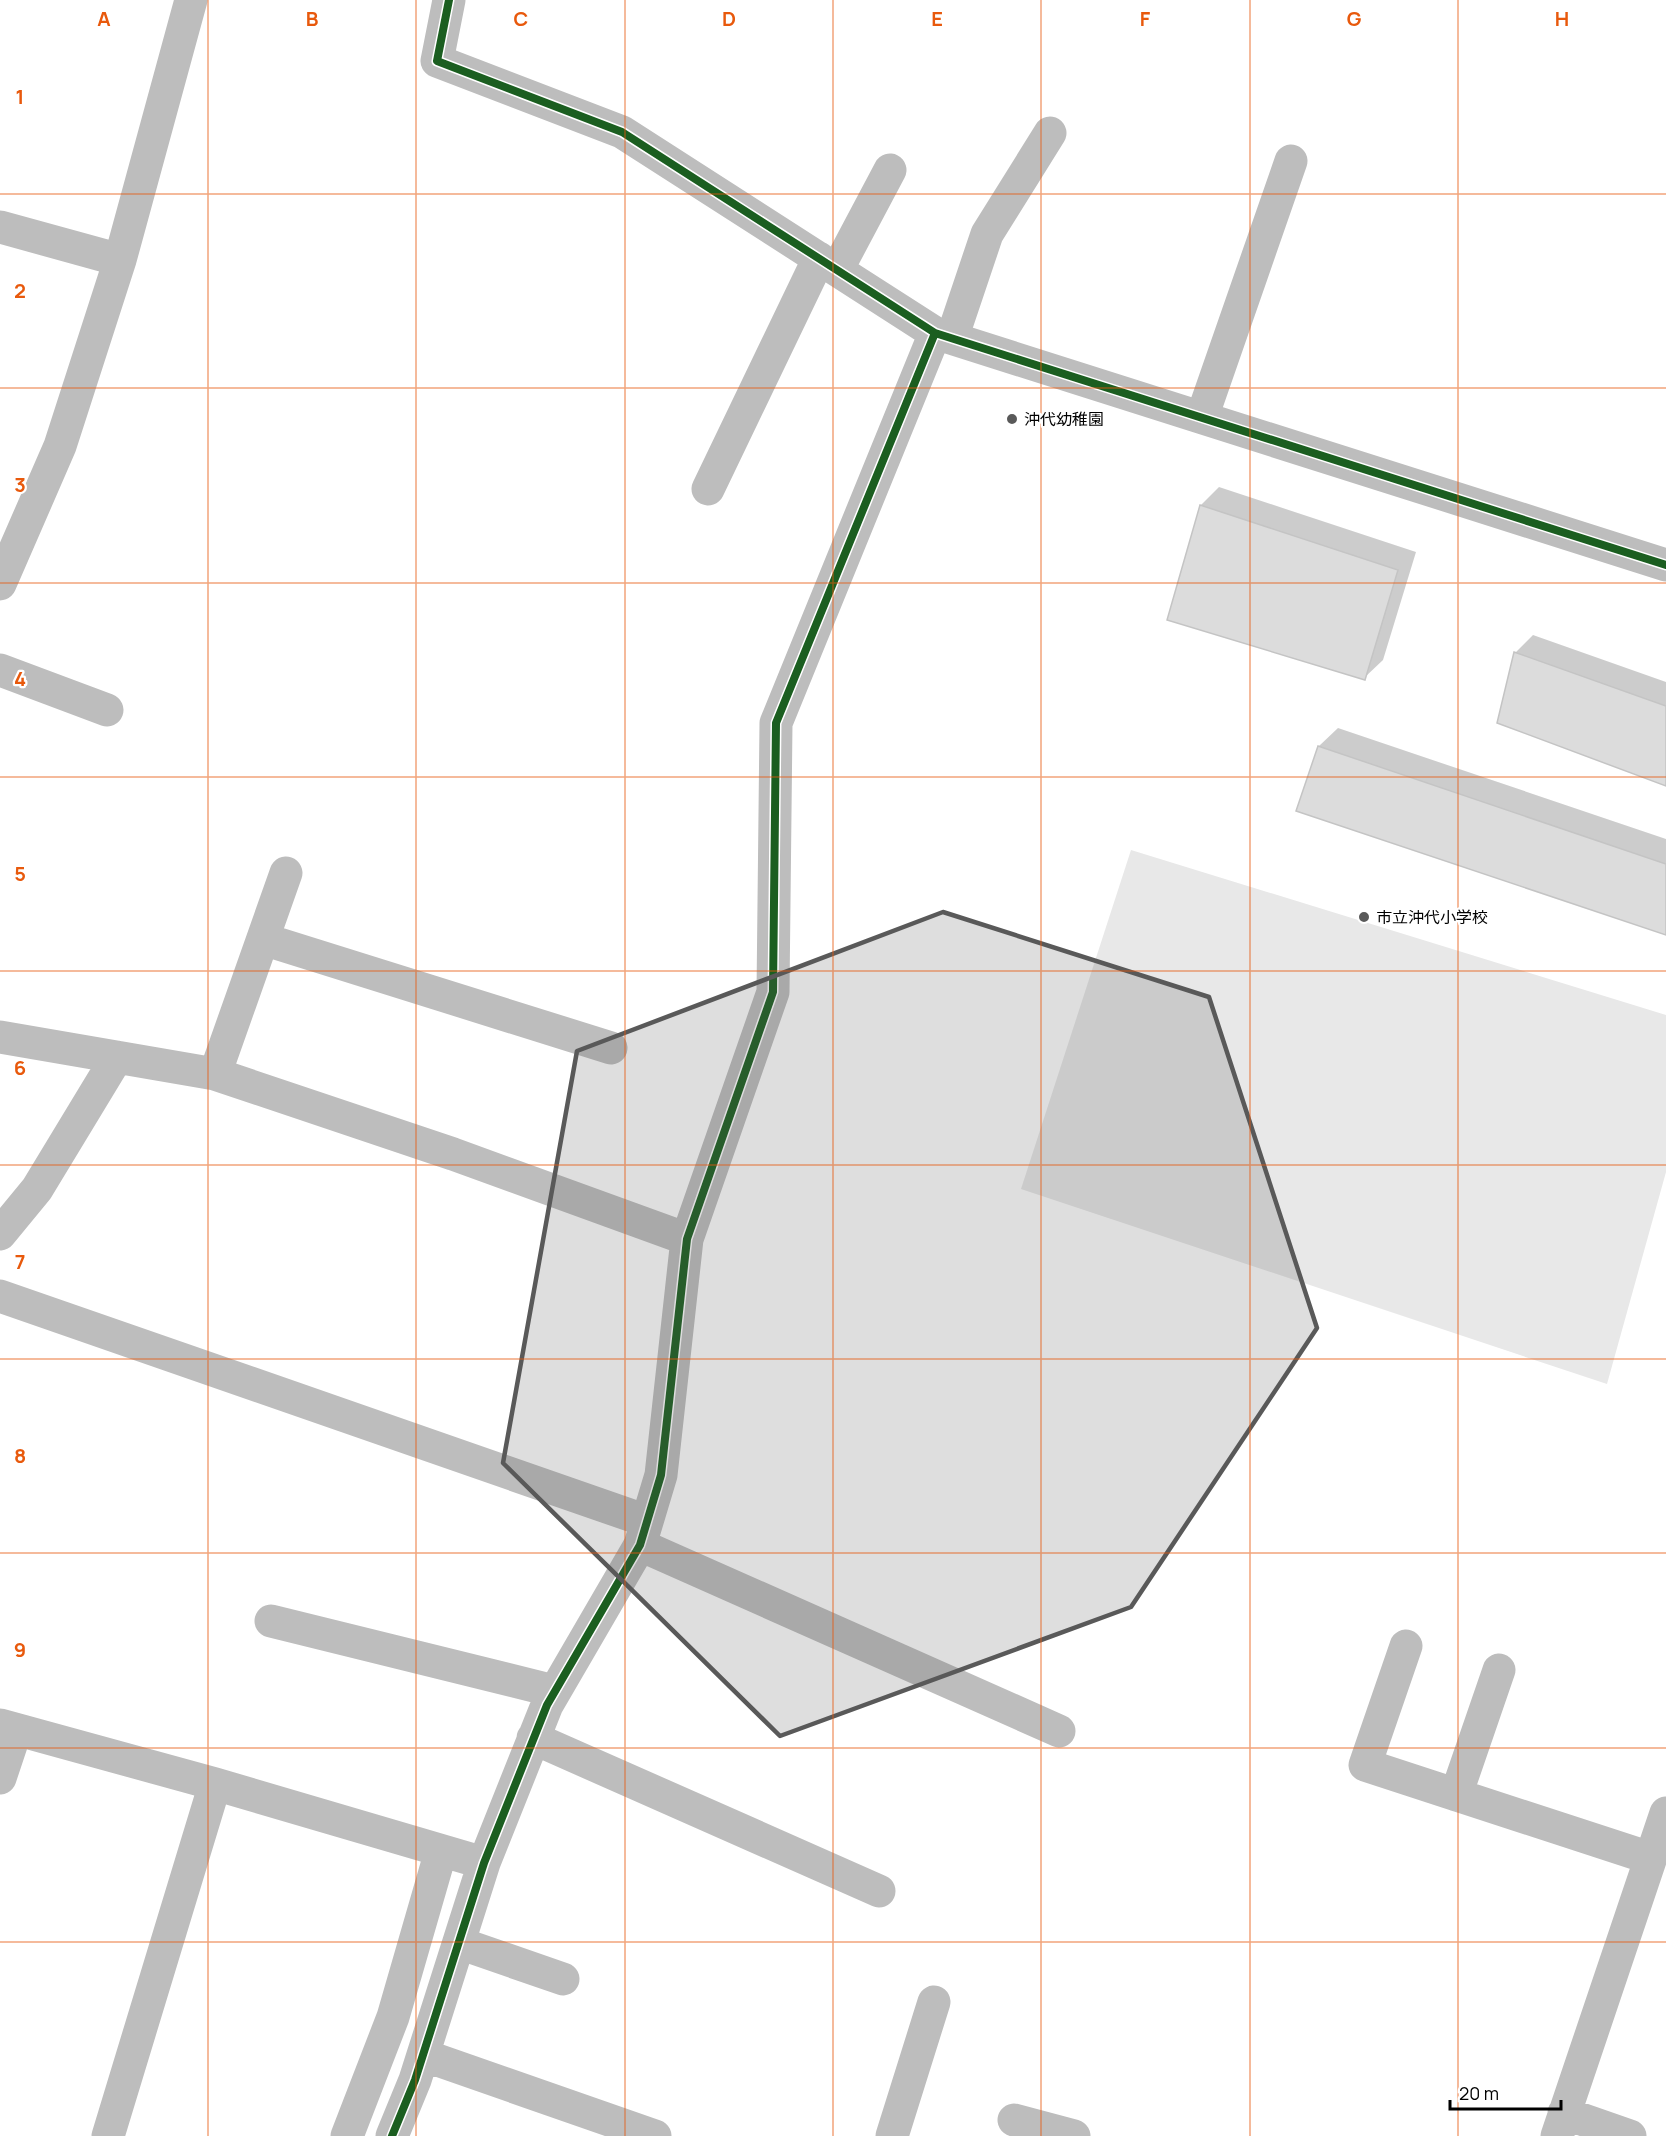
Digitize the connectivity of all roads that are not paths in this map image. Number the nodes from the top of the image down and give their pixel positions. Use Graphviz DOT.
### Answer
graph roads {
  1 [pos="191,0"];
  2 [pos="449,0"];
  3 [pos="1050,133"];
  4 [pos="1291,161"];
  5 [pos="890,170"];
  6 [pos="0,227"];
  7 [pos="120,260"];
  8 [pos="828,264"];
  9 [pos="944,335"];
  10 [pos="1202,417"];
  11 [pos="708,489"];
  12 [pos="1666,565"];
  13 [pos="0,584"];
  14 [pos="0,670"];
  15 [pos="107,710"];
  16 [pos="286,873"];
  17 [pos="263,939"];
  18 [pos="0,1037"];
  19 [pos="611,1048"];
  20 [pos="117,1057"];
  21 [pos="215,1074"];
  22 [pos="0,1234"];
  23 [pos="687,1239"];
  24 [pos="0,1296"];
  25 [pos="644,1533"];
  26 [pos="271,1620"];
  27 [pos="1406,1646"];
  28 [pos="1499,1670"];
  29 [pos="554,1691"];
  30 [pos="8,1727"];
  31 [pos="1059,1731"];
  32 [pos="533,1738"];
  33 [pos="0,1779"];
  34 [pos="215,1784"];
  35 [pos="1456,1795"];
  36 [pos="1666,1813"];
  37 [pos="441,1851"];
  38 [pos="1650,1858"];
  39 [pos="484,1863"];
  40 [pos="879,1891"];
  41 [pos="459,1943"];
  42 [pos="563,1979"];
  43 [pos="934,2002"];
  44 [pos="423,2055"];
  45 [pos="1014,2120"];
  46 [pos="1561,2125"];
  47 [pos="108,2136"];
  48 [pos="347,2136"];
  49 [pos="392,2136"];
  50 [pos="655,2136"];
  51 [pos="892,2136"];
  52 [pos="1074,2136"];
  53 [pos="1630,2136"];
  1 -- 7 [label="street"];
  2 -- 8 [label="street"];
  3 -- 9 [label="street"];
  4 -- 10 [label="street"];
  5 -- 8 [label="street"];
  6 -- 7 [label="street"];
  7 -- 13 [label="street"];
  8 -- 9 [label="street"];
  8 -- 11 [label="street"];
  9 -- 10 [label="street"];
  9 -- 23 [label="street"];
  10 -- 12 [label="street"];
  14 -- 15 [label="street"];
  16 -- 17 [label="street"];
  17 -- 19 [label="street"];
  17 -- 21 [label="street"];
  18 -- 20 [label="street"];
  20 -- 21 [label="street"];
  20 -- 22 [label="street"];
  21 -- 23 [label="street"];
  23 -- 25 [label="street"];
  24 -- 25 [label="street"];
  25 -- 29 [label="street"];
  25 -- 31 [label="street"];
  26 -- 29 [label="street"];
  27 -- 35 [label="street"];
  28 -- 35 [label="street"];
  29 -- 32 [label="street"];
  30 -- 33 [label="street"];
  30 -- 34 [label="street"];
  32 -- 39 [label="street"];
  32 -- 40 [label="street"];
  34 -- 37 [label="street"];
  34 -- 47 [label="street"];
  35 -- 38 [label="street"];
  36 -- 38 [label="street"];
  37 -- 39 [label="street"];
  37 -- 48 [label="street"];
  38 -- 46 [label="street"];
  39 -- 41 [label="street"];
  41 -- 42 [label="street"];
  41 -- 44 [label="street"];
  43 -- 51 [label="street"];
  44 -- 49 [label="street"];
  44 -- 50 [label="street"];
  45 -- 52 [label="street"];
  46 -- 53 [label="street"];
}
